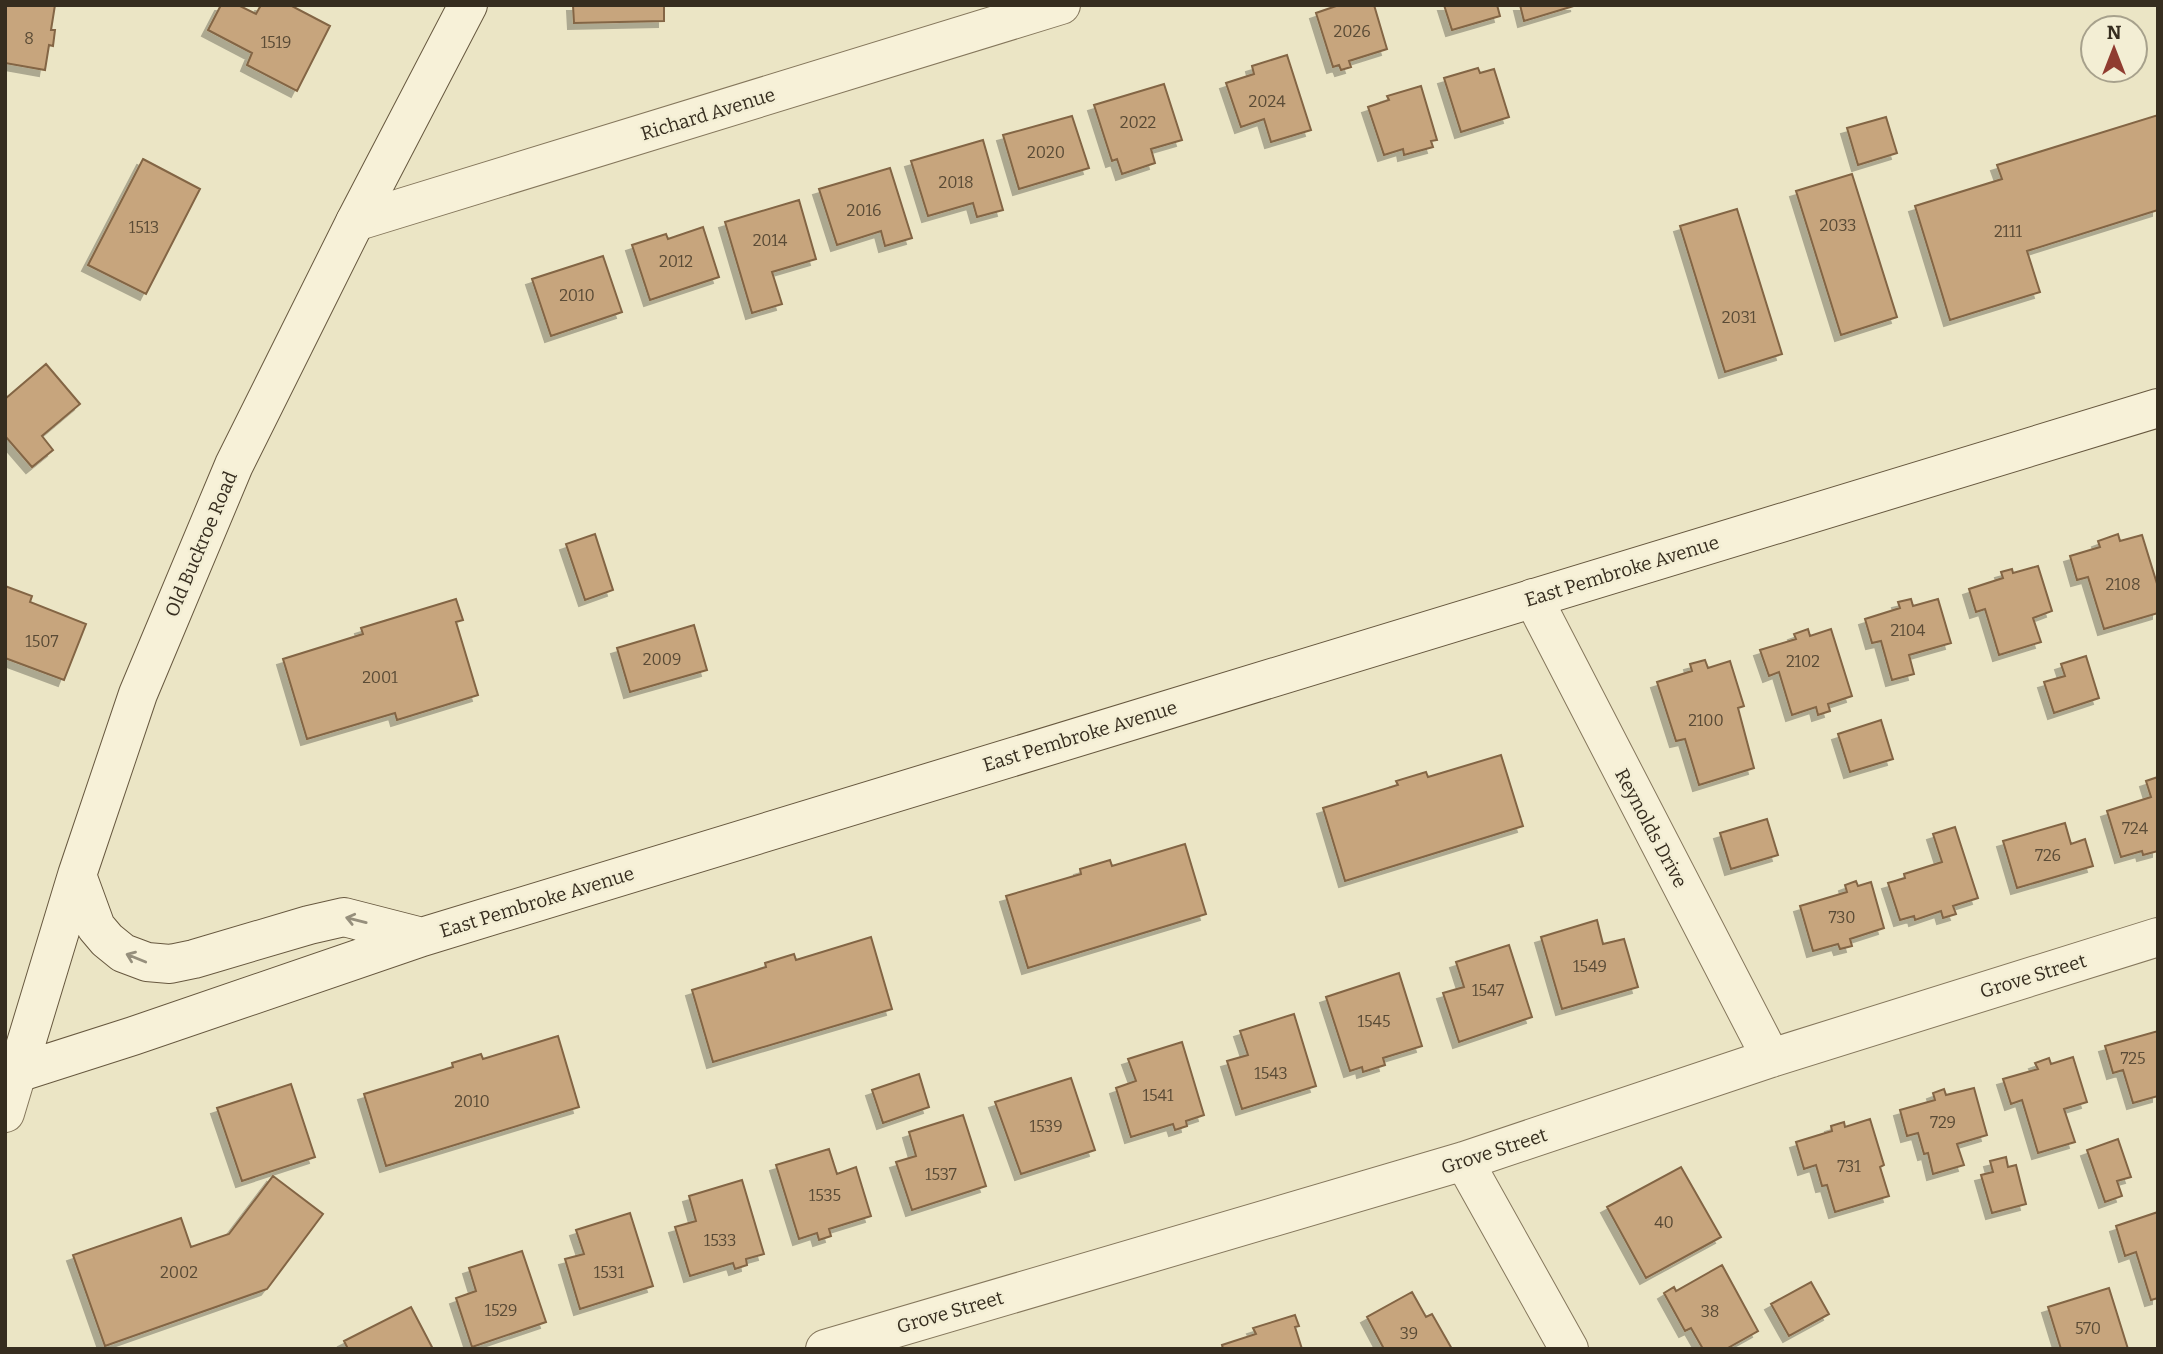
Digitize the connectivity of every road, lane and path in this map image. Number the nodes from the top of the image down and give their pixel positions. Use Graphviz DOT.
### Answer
graph roads {
  1 [pos="468,5"];
  2 [pos="1061,5"];
  3 [pos="355,222"];
  4 [pos="2158,408"];
  5 [pos="1533,598"];
  6 [pos="77,875"];
  7 [pos="422,937"];
  8 [pos="2158,937"];
  9 [pos="1771,1058"];
  10 [pos="11,1075"];
  11 [pos="5,1113"];
  12 [pos="1464,1161"];
  13 [pos="825,1349"];
  14 [pos="1569,1349"];
  1 -- 3 [label="main road, Old Buckroe Road"];
  2 -- 3 [label="main road, Richard Avenue"];
  3 -- 6 [label="main road, Old Buckroe Road"];
  4 -- 5 [label="main road, East Pembroke Avenue"];
  5 -- 7 [label="main road, East Pembroke Avenue"];
  5 -- 9 [label="main road, Reynolds Drive"];
  7 -- 6 [label="main road, one-way"];
  6 -- 10 [label="main road, Old Buckroe Road"];
  7 -- 10 [label="main road, East Pembroke Avenue"];
  8 -- 9 [label="main road, Grove Street"];
  9 -- 12 [label="main road, Grove Street"];
  10 -- 11 [label="main road, Old Buckroe Road"];
  12 -- 13 [label="main road, Grove Street"];
  12 -- 14 [label="main road"];
}
